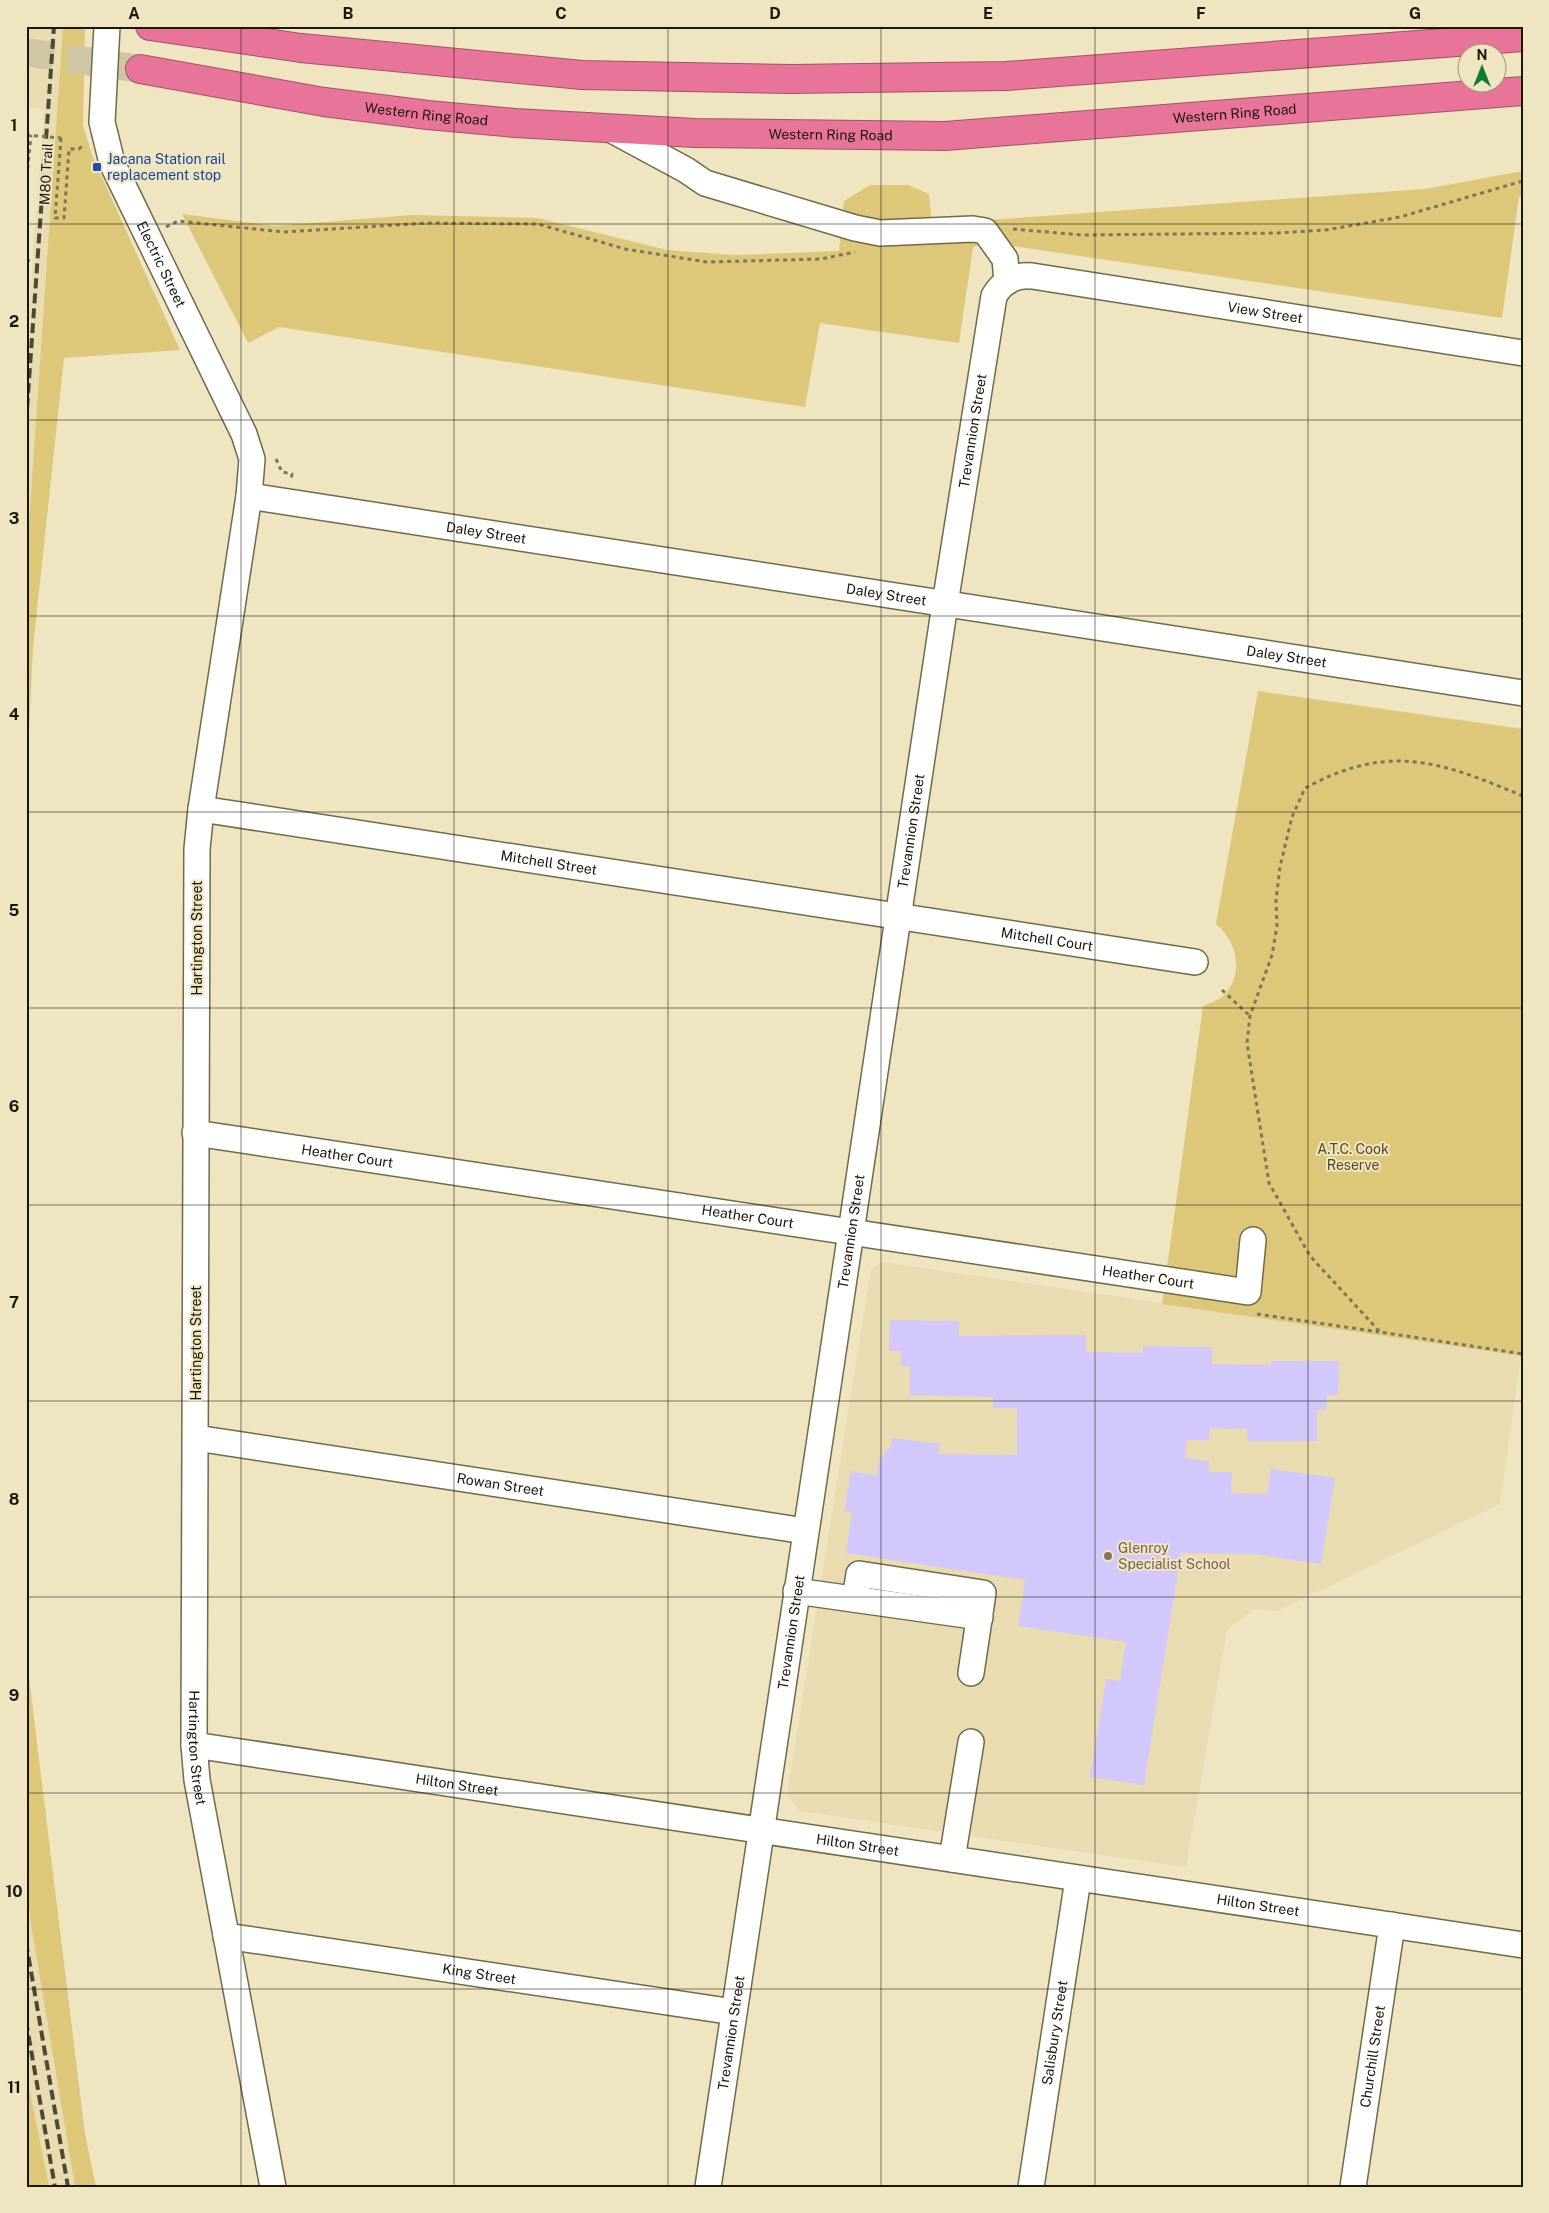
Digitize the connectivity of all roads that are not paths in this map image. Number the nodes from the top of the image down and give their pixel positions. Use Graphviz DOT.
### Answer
graph roads {
  1 [pos="107,26"];
  2 [pos="150,26"];
  3 [pos="1523,37"];
  4 [pos="140,69"];
  5 [pos="1523,91"];
  6 [pos="610,129"];
  7 [pos="1007,282"];
  8 [pos="1523,353"];
  9 [pos="249,496"];
  10 [pos="945,604"];
  11 [pos="1523,693"];
  12 [pos="201,809"];
  13 [pos="899,916"];
  14 [pos="1194,962"];
  15 [pos="195,1133"];
  16 [pos="852,1232"];
  17 [pos="1253,1240"];
  18 [pos="196,1438"];
  19 [pos="805,1531"];
  20 [pos="796,1591"];
  21 [pos="971,1674"];
  22 [pos="971,1742"];
  23 [pos="194,1745"];
  24 [pos="761,1829"];
  25 [pos="952,1859"];
  26 [pos="1078,1879"];
  27 [pos="1392,1925"];
  28 [pos="226,1936"];
  29 [pos="1523,1945"];
  30 [pos="734,2012"];
  31 [pos="273,2187"];
  32 [pos="708,2187"];
  33 [pos="1031,2187"];
  34 [pos="1353,2187"];
  1 -- 9 [label="street, Electric Street"];
  2 -- 3 [label="highway"];
  4 -- 6 [label="highway, Western Ring Road"];
  5 -- 6 [label="highway, Western Ring Road"];
  6 -- 7 [label="street"];
  7 -- 8 [label="street, View Street"];
  7 -- 10 [label="street, Trevannion Street"];
  9 -- 10 [label="street, Daley Street"];
  9 -- 12 [label="street, Hartington Street"];
  10 -- 11 [label="street, Daley Street"];
  10 -- 13 [label="street, Trevannion Street"];
  12 -- 13 [label="street, Mitchell Street"];
  12 -- 15 [label="street, Hartington Street"];
  13 -- 14 [label="street, Mitchell Court"];
  13 -- 16 [label="street, Trevannion Street"];
  15 -- 16 [label="street, Heather Court"];
  15 -- 18 [label="street, Hartington Street"];
  16 -- 17 [label="street, Heather Court"];
  16 -- 19 [label="street, Trevannion Street"];
  18 -- 19 [label="street, Rowan Street"];
  18 -- 23 [label="street, Hartington Street"];
  19 -- 20 [label="street, Trevannion Street"];
  20 -- 21 [label="street"];
  20 -- 24 [label="street, Trevannion Street"];
  22 -- 25 [label="street"];
  23 -- 24 [label="street, Hilton Street"];
  23 -- 28 [label="street, Hartington Street"];
  24 -- 25 [label="street, Hilton Street"];
  24 -- 30 [label="street, Trevannion Street"];
  25 -- 26 [label="street, Hilton Street"];
  26 -- 27 [label="street, Hilton Street"];
  26 -- 33 [label="street, Salisbury Street"];
  27 -- 29 [label="street, Hilton Street"];
  27 -- 34 [label="street, Churchill Street"];
  28 -- 30 [label="street, King Street"];
  28 -- 31 [label="street, Hartington Street"];
  30 -- 32 [label="street, Trevannion Street"];
}
